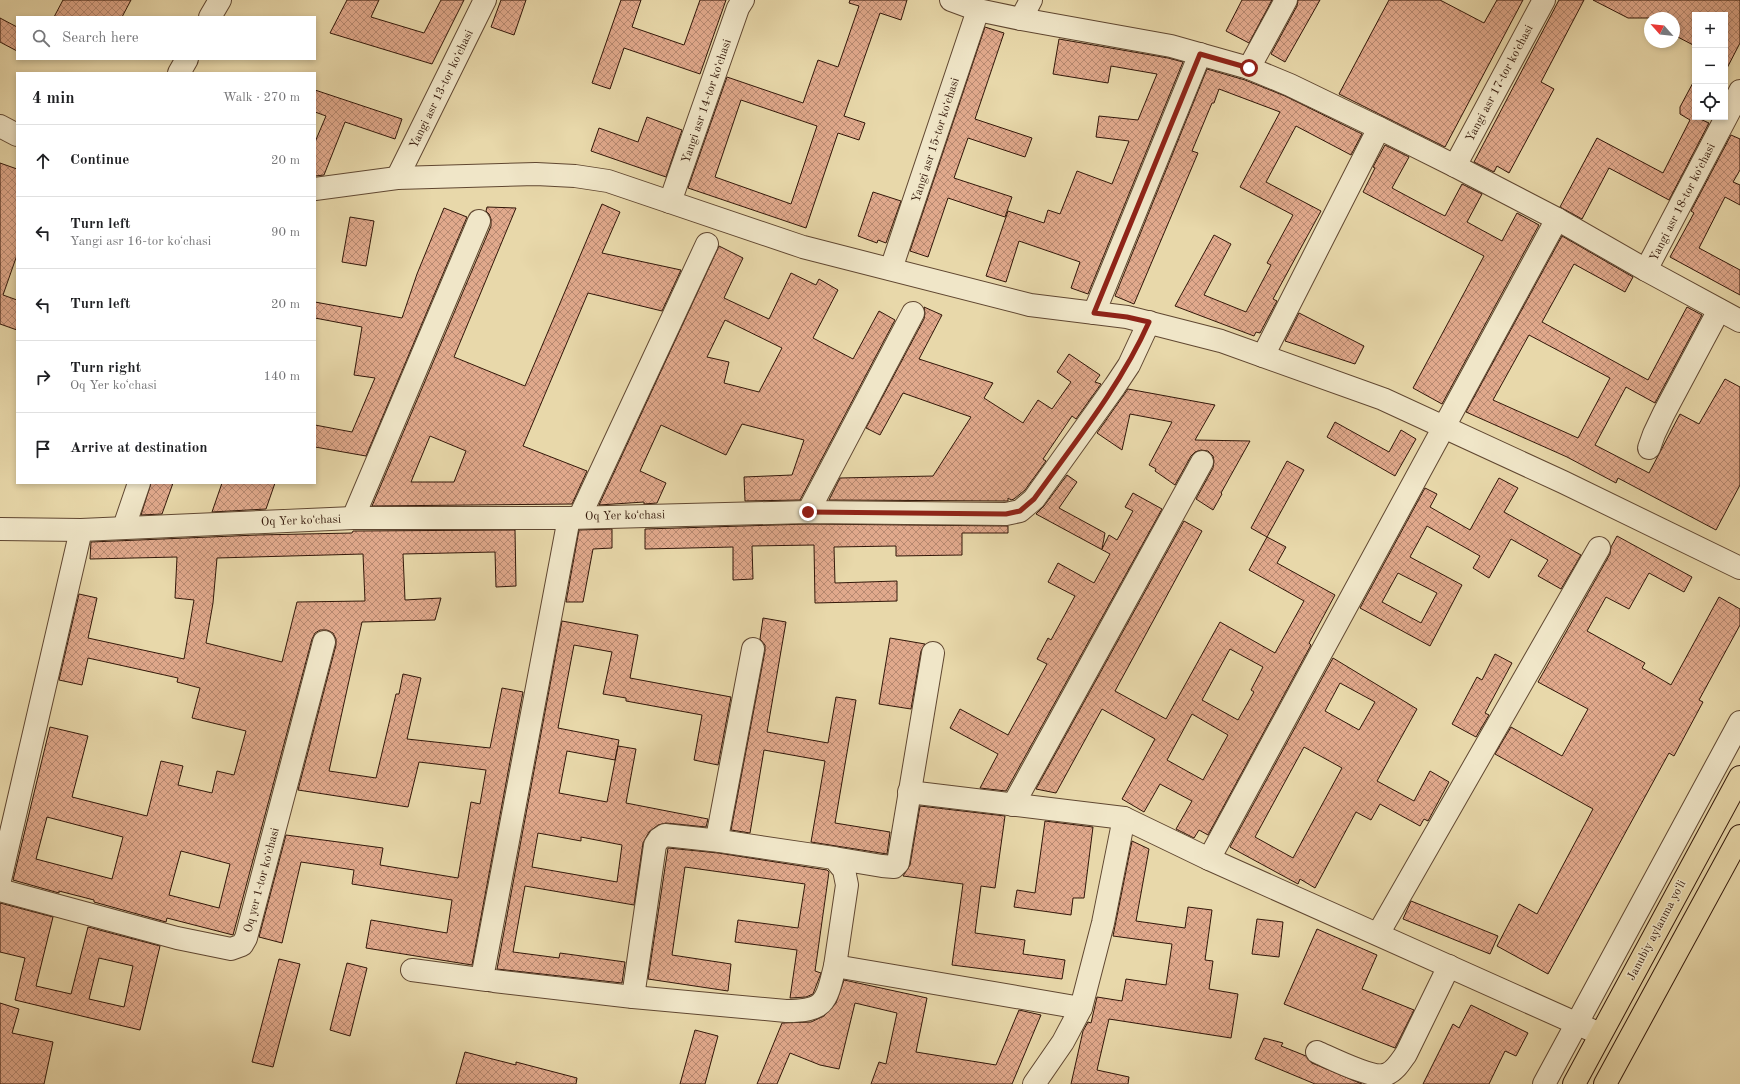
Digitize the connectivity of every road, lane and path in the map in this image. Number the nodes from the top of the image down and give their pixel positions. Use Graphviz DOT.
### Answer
graph roads {
  1 [pos="220,0"];
  2 [pos="484,0"];
  3 [pos="743,0"];
  4 [pos="951,0"];
  5 [pos="1031,0"];
  6 [pos="1286,0"];
  7 [pos="1544,0"];
  8 [pos="978,10"];
  9 [pos="211,16"];
  10 [pos="1021,19"];
  11 [pos="1200,54"];
  12 [pos="186,60"];
  13 [pos="1249,68"];
  14 [pos="180,72"];
  15 [pos="1740,91"];
  16 [pos="0,126"];
  17 [pos="1379,128"];
  18 [pos="16,134"];
  19 [pos="1455,166"];
  20 [pos="396,178"];
  21 [pos="316,189"];
  22 [pos="670,202"];
  23 [pos="1557,219"];
  24 [pos="479,220"];
  25 [pos="707,244"];
  26 [pos="891,269"];
  27 [pos="1646,270"];
  28 [pos="1719,310"];
  29 [pos="913,313"];
  30 [pos="1094,313"];
  31 [pos="1740,321"];
  32 [pos="1149,322"];
  33 [pos="1263,356"];
  34 [pos="1444,428"];
  35 [pos="1650,448"];
  36 [pos="1202,462"];
  37 [pos="139,484"];
  38 [pos="808,512"];
  39 [pos="575,517"];
  40 [pos="353,518"];
  41 [pos="124,527"];
  42 [pos="0,529"];
  43 [pos="81,530"];
  44 [pos="1599,548"];
  45 [pos="1740,568"];
  46 [pos="324,642"];
  47 [pos="752,649"];
  48 [pos="933,653"];
  49 [pos="1740,722"];
  50 [pos="1740,777"];
  51 [pos="909,792"];
  52 [pos="1700,796"];
  53 [pos="1013,805"];
  54 [pos="1723,808"];
  55 [pos="1124,818"];
  56 [pos="1740,836"];
  57 [pos="720,841"];
  58 [pos="1671,849"];
  59 [pos="834,858"];
  60 [pos="1209,859"];
  61 [pos="1694,862"];
  62 [pos="0,880"];
  63 [pos="0,890"];
  64 [pos="1378,934"];
  65 [pos="835,966"];
  66 [pos="1449,966"];
  67 [pos="412,970"];
  68 [pos="487,980"];
  69 [pos="633,997"];
  70 [pos="1082,1008"];
  71 [pos="1577,1024"];
  72 [pos="1600,1034"];
  73 [pos="1317,1052"];
  74 [pos="1547,1083"];
  75 [pos="1034,1084"];
  76 [pos="1574,1084"];
  77 [pos="1605,1084"];
  1 -- 9 [label="street"];
  2 -- 20 [label="street, Yangi asr 13-tor koʻchasi"];
  3 -- 22 [label="street, Yangi asr 14-tor koʻchasi"];
  4 -- 8 [label="street"];
  5 -- 10 [label="street"];
  6 -- 13 [label="street"];
  7 -- 19 [label="street, Yangi asr 17-tor koʻchasi"];
  8 -- 10 [label="street"];
  8 -- 26 [label="street, Yangi asr 15-tor koʻchasi"];
  10 -- 11 [label="street"];
  11 -- 13 [label="street"];
  11 -- 30 [label="street"];
  12 -- 14 [label="street"];
  13 -- 17 [label="street"];
  15 -- 27 [label="street, Yangi asr 18-tor koʻchasi"];
  16 -- 18 [label="street"];
  17 -- 19 [label="street"];
  17 -- 33 [label="street"];
  19 -- 23 [label="street"];
  20 -- 21 [label="street"];
  20 -- 22 [label="street"];
  22 -- 26 [label="street"];
  23 -- 27 [label="street"];
  23 -- 34 [label="street"];
  24 -- 40 [label="street"];
  25 -- 39 [label="street"];
  26 -- 30 [label="street"];
  27 -- 28 [label="street"];
  28 -- 31 [label="street"];
  28 -- 35 [label="street"];
  29 -- 38 [label="street"];
  30 -- 32 [label="street"];
  32 -- 33 [label="street"];
  32 -- 38 [label="street, Oq Yer koʻchasi"];
  33 -- 34 [label="street"];
  34 -- 45 [label="street"];
  34 -- 60 [label="street"];
  36 -- 53 [label="street"];
  37 -- 41 [label="street"];
  38 -- 39 [label="street, Oq Yer koʻchasi"];
  39 -- 40 [label="street, Oq Yer koʻchasi"];
  39 -- 68 [label="street"];
  40 -- 41 [label="street, Oq Yer koʻchasi"];
  41 -- 43 [label="street, Oq Yer koʻchasi"];
  42 -- 43 [label="street, Oq Yer koʻchasi"];
  43 -- 62 [label="street"];
  44 -- 64 [label="street"];
  46 -- 63 [label="street, Oq yer 1-tor koʻchasi"];
  47 -- 57 [label="street"];
  48 -- 51 [label="street"];
  49 -- 52 [label="street"];
  50 -- 54 [label="highway, Janubiy aylanma yoʻli"];
  51 -- 53 [label="street"];
  51 -- 59 [label="street"];
  52 -- 54 [label="street"];
  52 -- 58 [label="street"];
  53 -- 55 [label="street"];
  54 -- 61 [label="highway, Janubiy aylanma yoʻli"];
  55 -- 60 [label="street"];
  55 -- 70 [label="street"];
  56 -- 77 [label="highway"];
  57 -- 59 [label="street"];
  57 -- 69 [label="street"];
  58 -- 61 [label="street"];
  58 -- 71 [label="street"];
  59 -- 65 [label="street"];
  60 -- 64 [label="street"];
  61 -- 72 [label="highway, Janubiy aylanma yoʻli"];
  64 -- 66 [label="street"];
  65 -- 69 [label="street"];
  65 -- 70 [label="street"];
  66 -- 71 [label="street"];
  66 -- 73 [label="street"];
  67 -- 68 [label="street"];
  68 -- 69 [label="street"];
  70 -- 75 [label="street"];
  71 -- 72 [label="street"];
  71 -- 74 [label="street"];
  72 -- 76 [label="highway, Janubiy aylanma yoʻli"];
}
